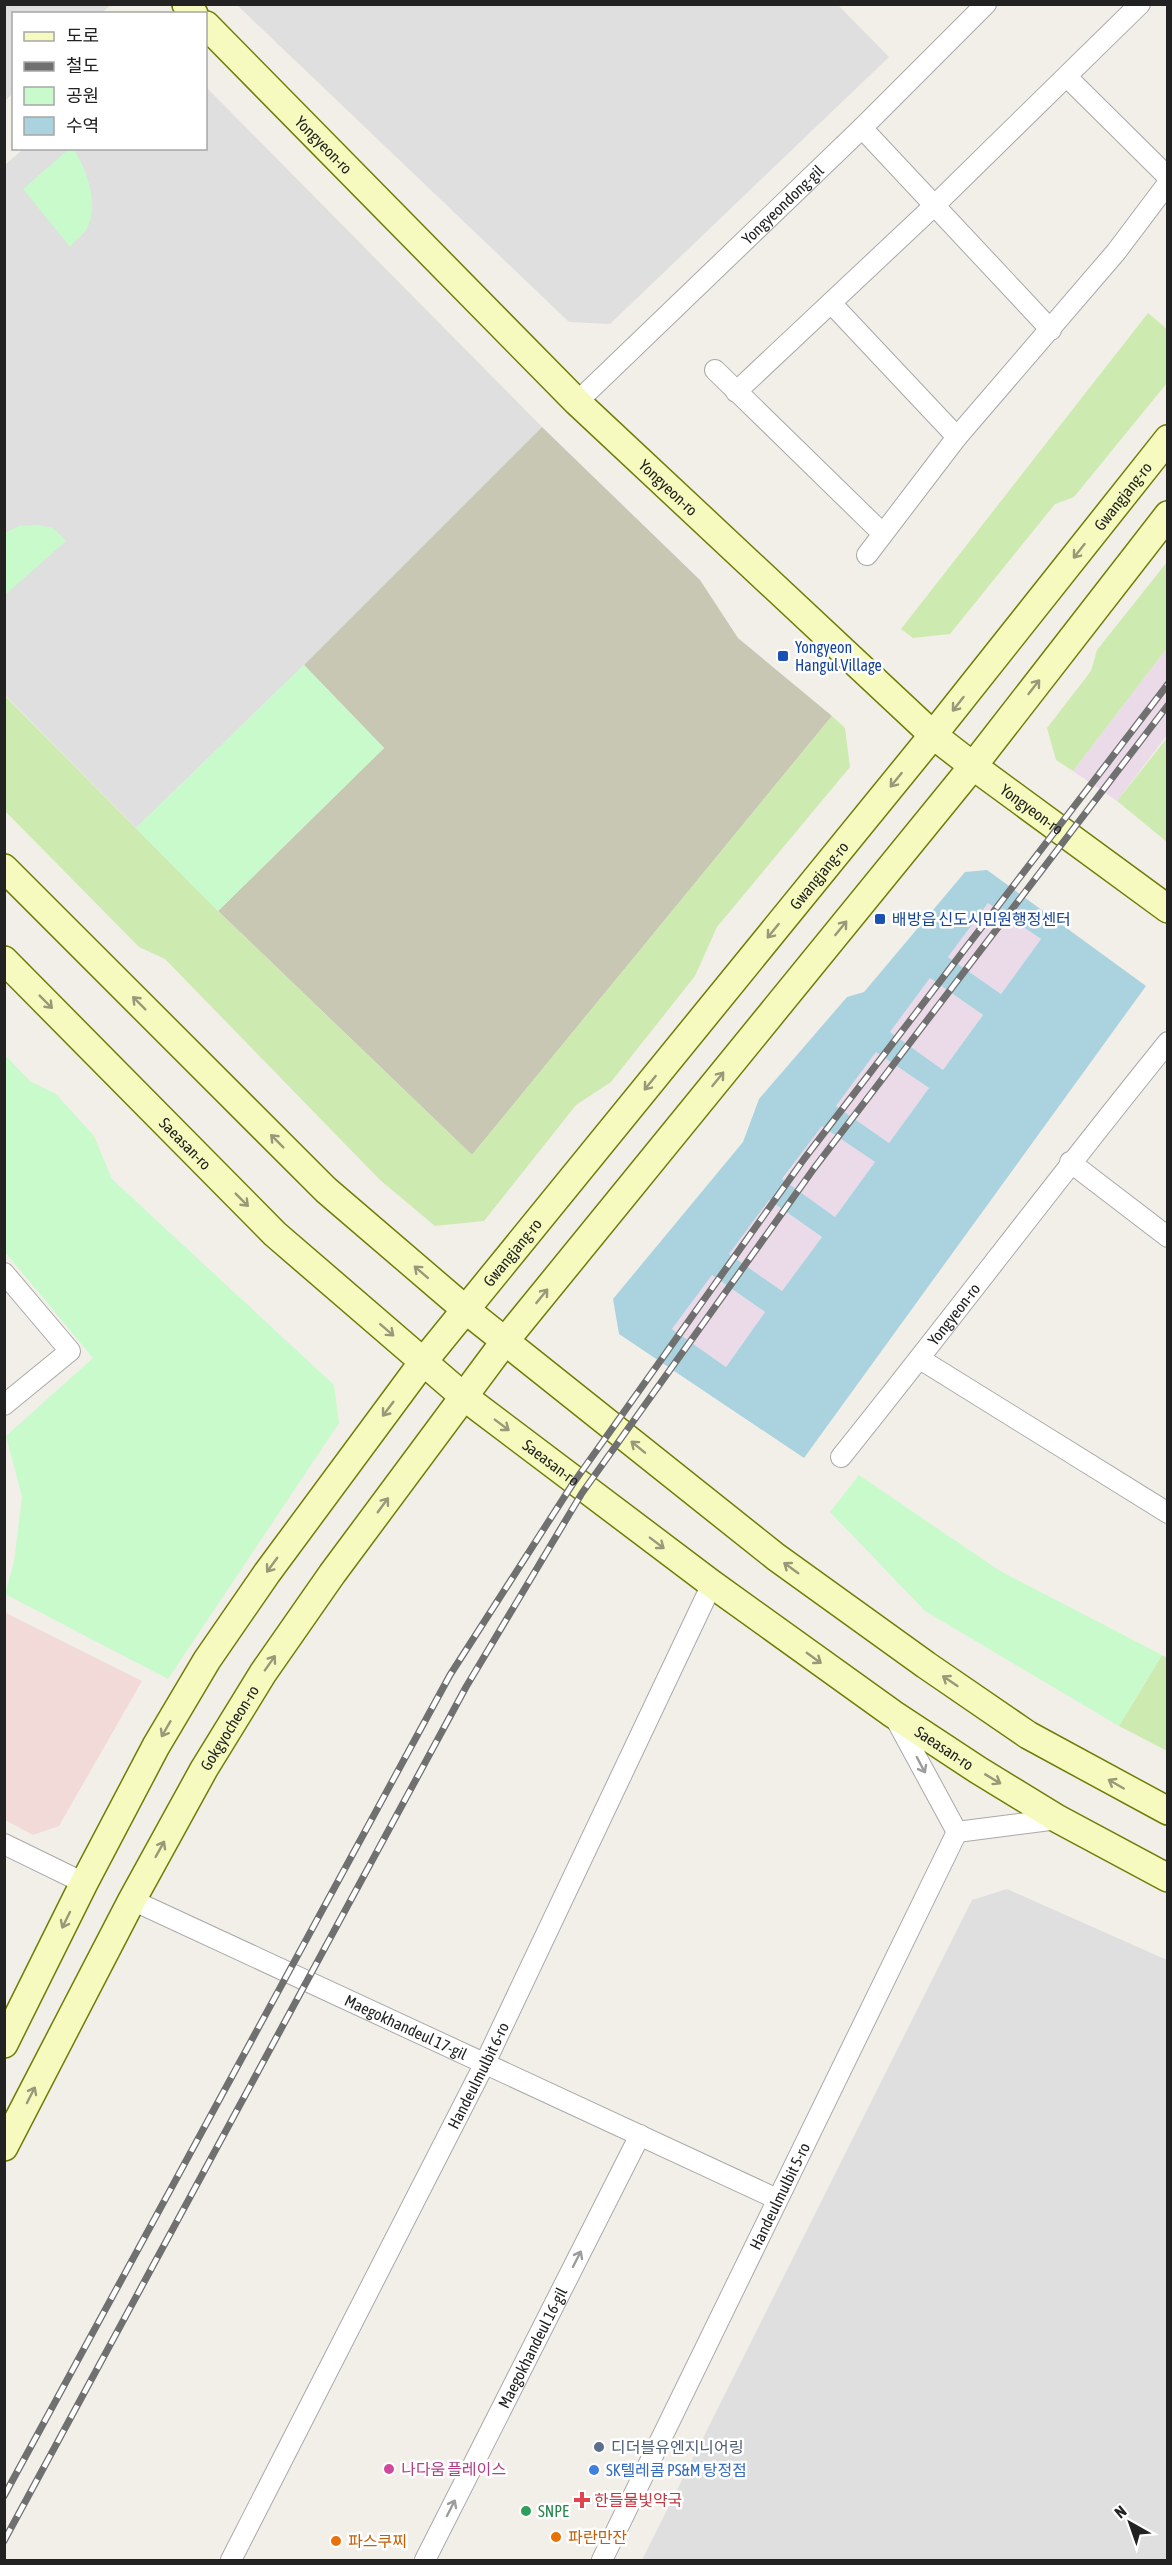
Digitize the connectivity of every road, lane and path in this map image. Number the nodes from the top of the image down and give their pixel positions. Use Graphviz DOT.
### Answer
graph roads {
  1 [pos="986,4"];
  2 [pos="1140,4"];
  3 [pos="207,26"];
  4 [pos="1067,77"];
  5 [pos="862,128"];
  6 [pos="1167,177"];
  7 [pos="1167,183"];
  8 [pos="936,204"];
  9 [pos="831,303"];
  10 [pos="1051,330"];
  11 [pos="715,370"];
  12 [pos="736,392"];
  13 [pos="577,402"];
  14 [pos="957,437"];
  15 [pos="1167,439"];
  16 [pos="1167,515"];
  17 [pos="882,533"];
  18 [pos="867,555"];
  19 [pos="933,735"];
  20 [pos="973,766"];
  21 [pos="4,867"];
  22 [pos="1167,909"];
  23 [pos="4,960"];
  24 [pos="1167,1042"];
  25 [pos="1070,1162"];
  26 [pos="1167,1237"];
  27 [pos="4,1273"];
  28 [pos="465,1310"];
  29 [pos="505,1341"];
  30 [pos="920,1359"];
  31 [pos="423,1362"];
  32 [pos="463,1396"];
  33 [pos="4,1406"];
  34 [pos="841,1457"];
  35 [pos="1167,1513"];
  36 [pos="712,1584"];
  37 [pos="893,1714"];
  38 [pos="1167,1811"];
  39 [pos="1058,1819"];
  40 [pos="957,1832"];
  41 [pos="4,1844"];
  42 [pos="1167,1878"];
  43 [pos="84,1882"];
  44 [pos="132,1900"];
  45 [pos="4,2044"];
  46 [pos="484,2063"];
  47 [pos="640,2135"];
  48 [pos="4,2147"];
  49 [pos="777,2199"];
  50 [pos="231,2560"];
  51 [pos="425,2560"];
  52 [pos="602,2560"];
  1 -- 5 [label="street, Yongyeondong-gil"];
  2 -- 4 [label="street"];
  3 -- 13 [label="main road, Yongyeon-ro"];
  4 -- 6 [label="street"];
  4 -- 8 [label="street"];
  5 -- 8 [label="street"];
  5 -- 13 [label="street, Yongyeondong-gil"];
  7 -- 10 [label="street"];
  8 -- 9 [label="street"];
  8 -- 10 [label="street"];
  9 -- 12 [label="street"];
  9 -- 14 [label="street"];
  10 -- 14 [label="street"];
  11 -- 12 [label="street"];
  12 -- 17 [label="street"];
  13 -- 19 [label="main road, Yongyeon-ro"];
  14 -- 17 [label="street"];
  15 -- 19 [label="main road, Gwangjang-ro, one-way"];
  20 -- 16 [label="main road, one-way"];
  17 -- 18 [label="street"];
  19 -- 20 [label="main road, Yongyeon-ro"];
  19 -- 28 [label="main road, Gwangjang-ro, one-way"];
  20 -- 22 [label="main road, Yongyeon-ro"];
  29 -- 20 [label="main road, one-way"];
  28 -- 21 [label="main road, one-way"];
  23 -- 31 [label="main road, Saeasan-ro, one-way"];
  24 -- 25 [label="street, Yongyeon-ro"];
  25 -- 26 [label="street"];
  25 -- 30 [label="street, Yongyeon-ro"];
  27 -- 33 [label="street"];
  28 -- 29 [label="main road"];
  28 -- 31 [label="main road"];
  29 -- 32 [label="main road, Gokgyocheon-ro"];
  38 -- 29 [label="main road, one-way"];
  30 -- 34 [label="street"];
  30 -- 35 [label="street, Yongyeon-ro"];
  31 -- 32 [label="main road, Saeasan-ro"];
  31 -- 43 [label="main road, one-way"];
  32 -- 36 [label="main road, Saeasan-ro, one-way"];
  44 -- 32 [label="main road, Gokgyocheon-ro, one-way"];
  36 -- 37 [label="main road, Saeasan-ro, one-way"];
  36 -- 46 [label="street, Handeulmulbit 6-ro"];
  37 -- 39 [label="main road, Saeasan-ro, one-way"];
  37 -- 40 [label="street, one-way"];
  39 -- 40 [label="street"];
  39 -- 42 [label="main road, Saeasan-ro"];
  40 -- 49 [label="street, Handeulmulbit 5-ro"];
  41 -- 43 [label="street"];
  43 -- 45 [label="main road, one-way"];
  44 -- 46 [label="street, Maegokhandeul 17-gil"];
  48 -- 44 [label="main road, Gokgyocheon-ro, one-way"];
  46 -- 47 [label="street, Maegokhandeul 17-gil"];
  46 -- 50 [label="street, Handeulmulbit 6-ro"];
  47 -- 49 [label="street, Maegokhandeul 17-gil"];
  51 -- 47 [label="street, Maegokhandeul 16-gil, one-way"];
  49 -- 52 [label="street, Handeulmulbit 5-ro"];
}
